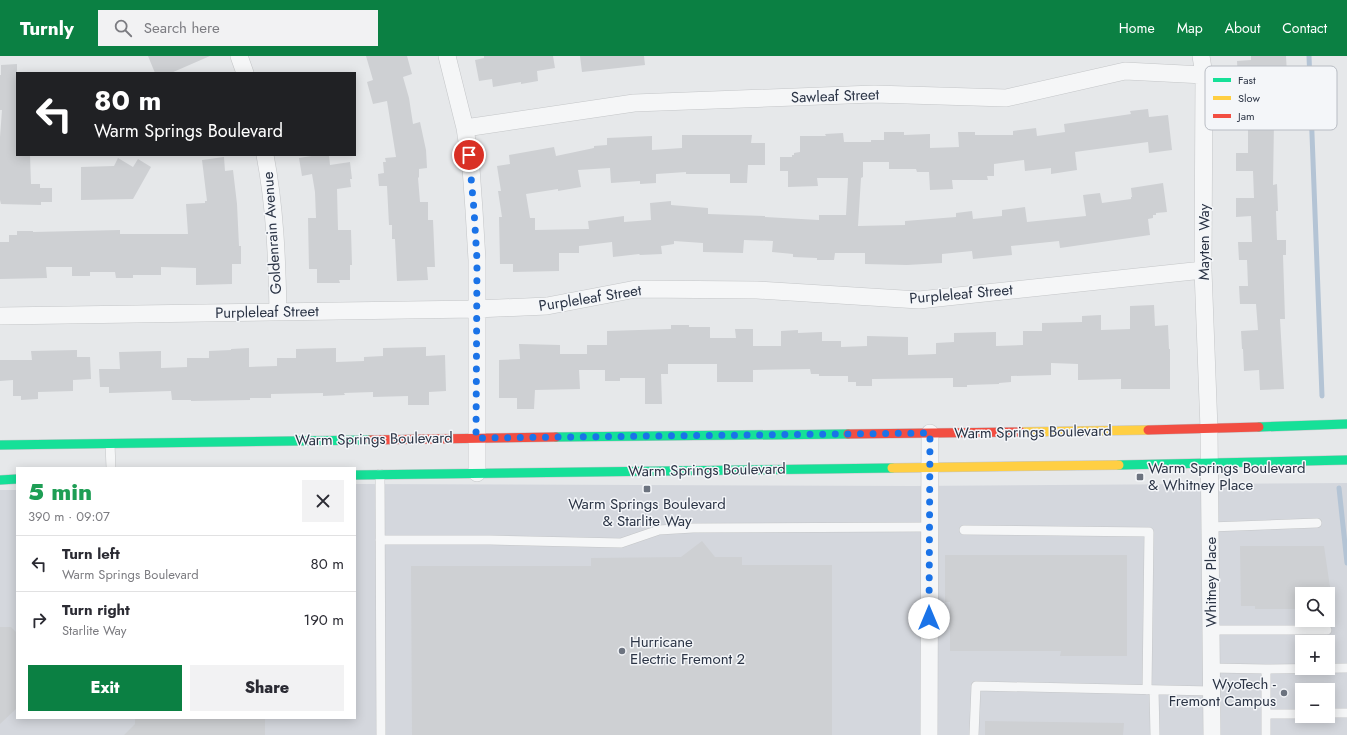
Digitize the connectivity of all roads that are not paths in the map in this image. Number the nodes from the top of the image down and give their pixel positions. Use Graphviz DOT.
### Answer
graph roads {
  1 [pos="239,56"];
  2 [pos="447,56"];
  3 [pos="1201,56"];
  4 [pos="245,72"];
  5 [pos="1204,75"];
  6 [pos="465,128"];
  7 [pos="265,156"];
  8 [pos="1203,270"];
  9 [pos="476,309"];
  10 [pos="278,312"];
  11 [pos="0,316"];
  12 [pos="1347,424"];
  13 [pos="1209,429"];
  14 [pos="930,433"];
  15 [pos="476,438"];
  16 [pos="110,444"];
  17 [pos="0,445"];
  18 [pos="1347,460"];
  19 [pos="1210,464"];
  20 [pos="111,467"];
  21 [pos="930,467"];
  22 [pos="477,473"];
  23 [pos="380,474"];
  24 [pos="356,475"];
  25 [pos="16,479"];
  26 [pos="0,480"];
  27 [pos="1317,523"];
  28 [pos="930,527"];
  29 [pos="1210,528"];
  30 [pos="964,530"];
  31 [pos="380,540"];
  32 [pos="1211,630"];
  33 [pos="1327,630"];
  34 [pos="1211,668"];
  35 [pos="1347,668"];
  36 [pos="1266,670"];
  37 [pos="1151,690"];
  38 [pos="1211,691"];
  39 [pos="1347,713"];
  40 [pos="1266,714"];
  41 [pos="1295,714"];
  42 [pos="1335,714"];
  43 [pos="381,735"];
  44 [pos="929,735"];
  45 [pos="974,735"];
  46 [pos="1155,735"];
  47 [pos="1212,735"];
  48 [pos="1266,735"];
  1 -- 4 [label="street"];
  2 -- 6 [label="street"];
  3 -- 5 [label="street, Mayten Way"];
  5 -- 6 [label="street, Sawleaf Street"];
  5 -- 8 [label="street, Mayten Way"];
  6 -- 9 [label="street"];
  7 -- 10 [label="street, Goldenrain Avenue"];
  8 -- 9 [label="street, Purpleleaf Street"];
  8 -- 13 [label="street, Mayten Way"];
  9 -- 10 [label="street, Purpleleaf Street"];
  9 -- 15 [label="street"];
  10 -- 11 [label="street, Purpleleaf Street"];
  12 -- 13 [label="main road, Warm Springs Boulevard"];
  13 -- 14 [label="main road, Warm Springs Boulevard"];
  13 -- 19 [label="street, Whitney Place"];
  14 -- 15 [label="main road, Warm Springs Boulevard"];
  14 -- 21 [label="street"];
  15 -- 16 [label="main road, Warm Springs Boulevard"];
  15 -- 22 [label="street"];
  16 -- 17 [label="main road, Warm Springs Boulevard"];
  16 -- 20 [label="lane"];
  18 -- 19 [label="main road, Warm Springs Boulevard"];
  19 -- 21 [label="main road, Warm Springs Boulevard"];
  19 -- 29 [label="street, Whitney Place"];
  21 -- 22 [label="main road, Warm Springs Boulevard"];
  21 -- 28 [label="street"];
  22 -- 23 [label="main road, Warm Springs Boulevard"];
  23 -- 24 [label="main road, Warm Springs Boulevard"];
  23 -- 31 [label="lane"];
  25 -- 26 [label="main road"];
  27 -- 29 [label="lane"];
  28 -- 31 [label="lane"];
  28 -- 44 [label="street"];
  29 -- 32 [label="street, Whitney Place"];
  30 -- 37 [label="lane"];
  31 -- 43 [label="lane"];
  32 -- 33 [label="lane"];
  32 -- 34 [label="street, Whitney Place"];
  34 -- 36 [label="lane"];
  34 -- 38 [label="street, Whitney Place"];
  35 -- 36 [label="lane"];
  36 -- 40 [label="lane"];
  37 -- 38 [label="lane"];
  37 -- 45 [label="lane"];
  37 -- 46 [label="lane"];
  38 -- 47 [label="street, Whitney Place"];
  39 -- 42 [label="lane"];
  40 -- 41 [label="lane"];
  40 -- 48 [label="lane"];
}
